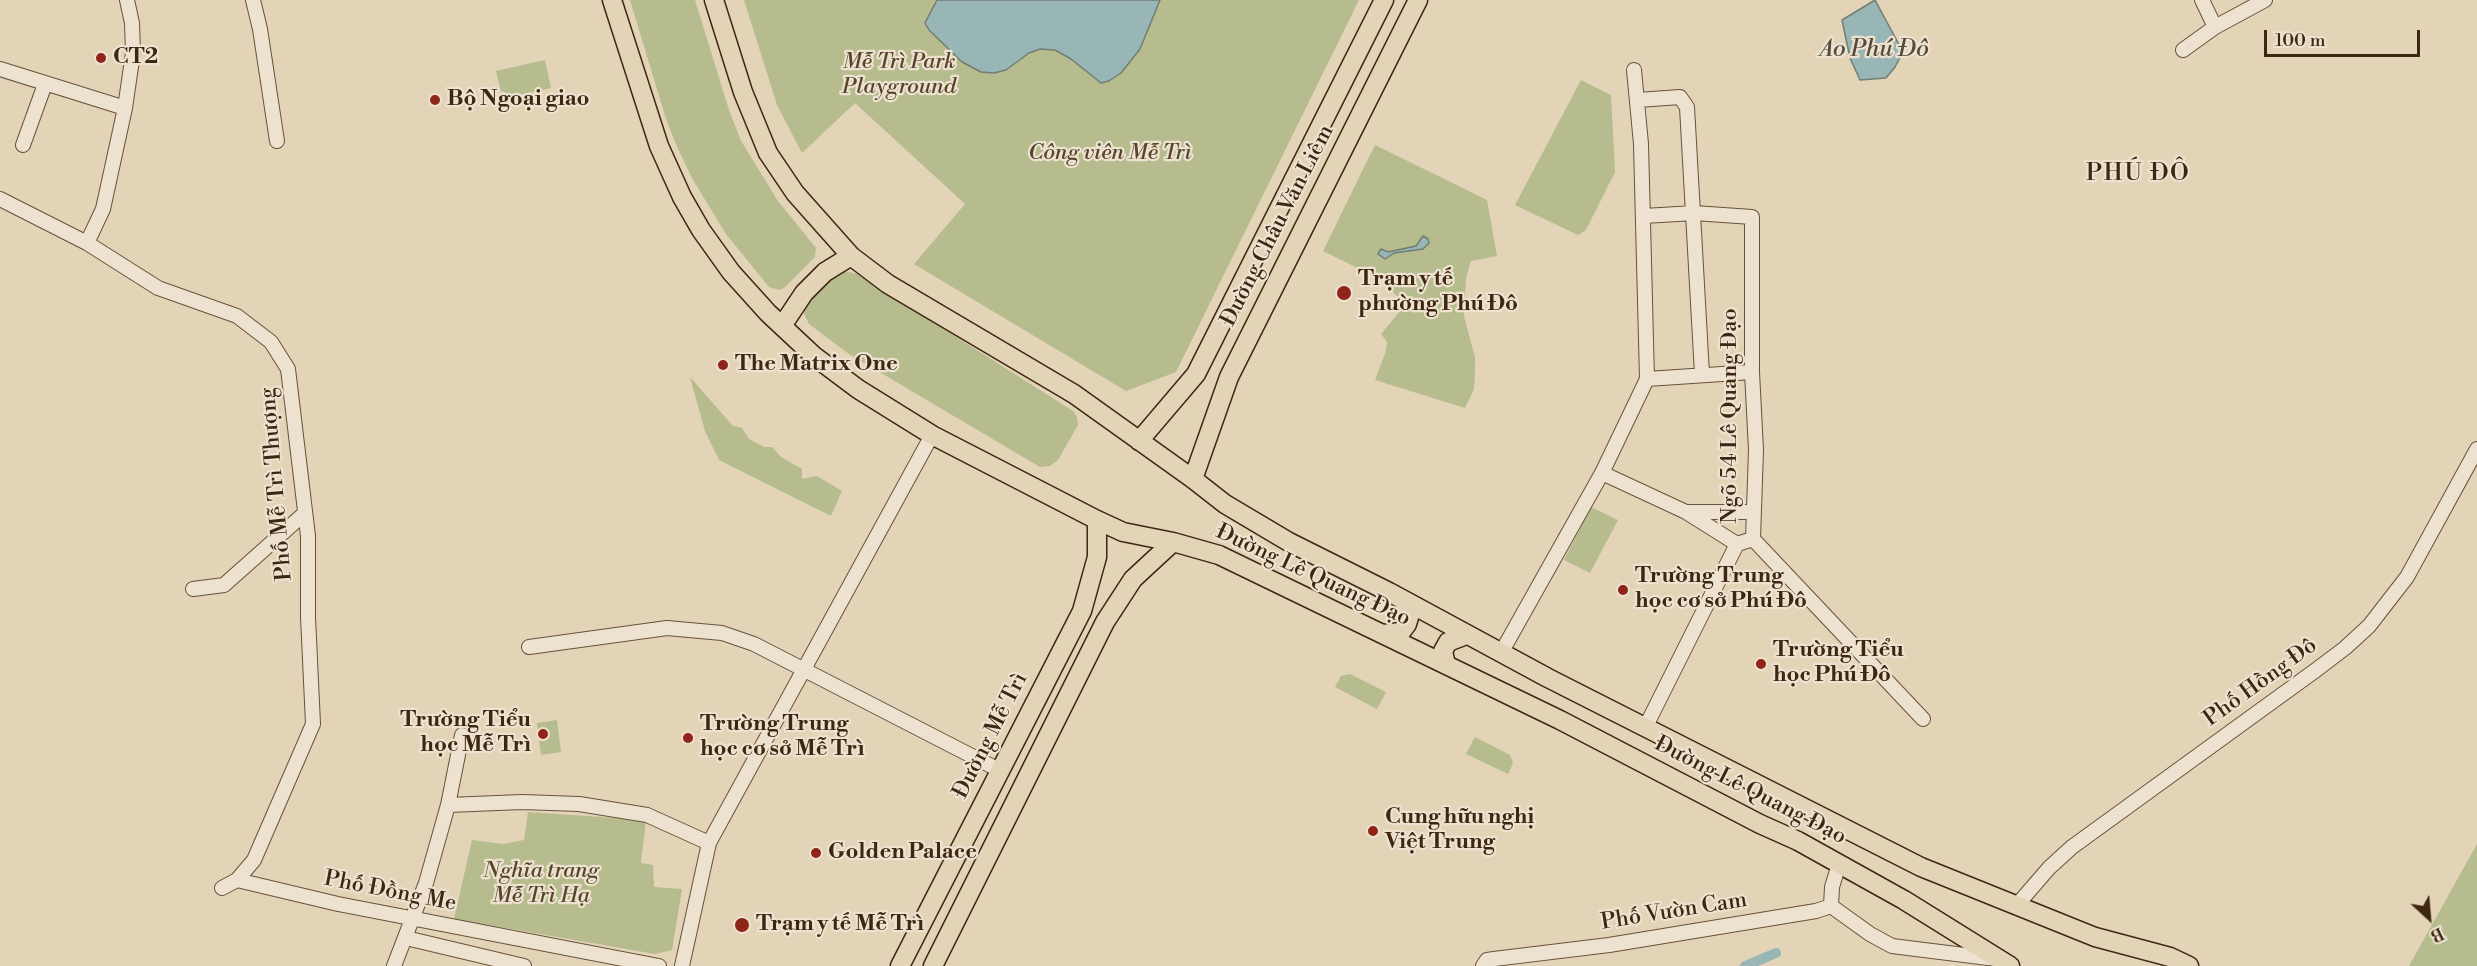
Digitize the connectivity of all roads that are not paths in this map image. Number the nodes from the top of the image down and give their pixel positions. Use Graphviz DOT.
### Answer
graph roads {
  1 [pos="127,0"];
  2 [pos="252,0"];
  3 [pos="612,0"];
  4 [pos="714,0"];
  5 [pos="1384,0"];
  6 [pos="1418,0"];
  7 [pos="2202,0"];
  8 [pos="2265,0"];
  9 [pos="2215,27"];
  10 [pos="2183,50"];
  11 [pos="0,69"];
  12 [pos="1634,70"];
  13 [pos="1347,74"];
  14 [pos="45,84"];
  15 [pos="1374,89"];
  16 [pos="1638,100"];
  17 [pos="125,108"];
  18 [pos="277,141"];
  19 [pos="23,145"];
  20 [pos="0,199"];
  21 [pos="1694,213"];
  22 [pos="1644,216"];
  23 [pos="87,243"];
  24 [pos="851,256"];
  25 [pos="782,326"];
  26 [pos="1752,372"];
  27 [pos="1196,374"];
  28 [pos="1702,375"];
  29 [pos="1647,379"];
  30 [pos="1225,387"];
  31 [pos="932,435"];
  32 [pos="1139,441"];
  33 [pos="2477,448"];
  34 [pos="1602,473"];
  35 [pos="1193,478"];
  36 [pos="1686,512"];
  37 [pos="1754,512"];
  38 [pos="305,513"];
  39 [pos="1097,520"];
  40 [pos="1753,538"];
  41 [pos="1173,542"];
  42 [pos="1737,544"];
  43 [pos="193,589"];
  44 [pos="1403,600"];
  45 [pos="1082,611"];
  46 [pos="1105,622"];
  47 [pos="1383,634"];
  48 [pos="1466,635"];
  49 [pos="529,647"];
  50 [pos="1501,653"];
  51 [pos="1446,665"];
  52 [pos="804,672"];
  53 [pos="1923,718"];
  54 [pos="1646,726"];
  55 [pos="462,735"];
  56 [pos="1000,771"];
  57 [pos="448,805"];
  58 [pos="709,843"];
  59 [pos="1839,864"];
  60 [pos="237,880"];
  61 [pos="222,888"];
  62 [pos="2018,905"];
  63 [pos="1831,906"];
  64 [pos="414,918"];
  65 [pos="406,938"];
  66 [pos="614,962"];
  67 [pos="2005,963"];
  68 [pos="394,966"];
  69 [pos="524,966"];
  70 [pos="659,966"];
  71 [pos="682,966"];
  72 [pos="900,966"];
  73 [pos="933,966"];
  74 [pos="1483,966"];
  75 [pos="2189,966"];
  1 -- 17 [label="street"];
  2 -- 18 [label="street"];
  3 -- 25 [label="main road, Đường Lê Quang Đạo"];
  4 -- 24 [label="main road, Đường Lê Quang Đạo"];
  5 -- 13 [label="main road, Đường Châu Văn Liêm"];
  6 -- 15 [label="main road, Đường Châu Văn Liêm"];
  7 -- 9 [label="street"];
  8 -- 9 [label="street"];
  9 -- 10 [label="street"];
  11 -- 14 [label="street"];
  12 -- 16 [label="street"];
  13 -- 15 [label="main road"];
  13 -- 27 [label="main road, Đường Châu Văn Liêm"];
  14 -- 17 [label="street"];
  14 -- 19 [label="street"];
  15 -- 30 [label="main road, Đường Châu Văn Liêm"];
  16 -- 21 [label="street"];
  16 -- 22 [label="street"];
  17 -- 23 [label="street"];
  20 -- 23 [label="street, Phố Mễ Trì Thượng"];
  21 -- 22 [label="street"];
  21 -- 26 [label="street, Ngõ 54 Lê Quang Đạo"];
  21 -- 28 [label="street"];
  22 -- 29 [label="street"];
  23 -- 38 [label="street, Phố Mễ Trì Thượng"];
  24 -- 25 [label="main road"];
  24 -- 32 [label="main road, Đường Lê Quang Đạo"];
  25 -- 31 [label="main road, Đường Lê Quang Đạo"];
  26 -- 28 [label="street"];
  26 -- 37 [label="street, Ngõ 54 Lê Quang Đạo"];
  27 -- 30 [label="main road"];
  27 -- 32 [label="main road, Đường Châu Văn Liêm"];
  28 -- 29 [label="street"];
  29 -- 34 [label="street"];
  30 -- 35 [label="main road, Đường Châu Văn Liêm"];
  31 -- 39 [label="main road, Đường Lê Quang Đạo"];
  31 -- 52 [label="street"];
  32 -- 35 [label="main road, Đường Lê Quang Đạo"];
  33 -- 62 [label="street, Phố Hồng Đô"];
  34 -- 36 [label="street"];
  34 -- 50 [label="street"];
  35 -- 44 [label="main road, Đường Lê Quang Đạo"];
  36 -- 37 [label="street"];
  36 -- 42 [label="street"];
  37 -- 40 [label="street, Ngõ 54 Lê Quang Đạo"];
  38 -- 43 [label="street"];
  38 -- 60 [label="street, Phố Mễ Trì Thượng"];
  39 -- 41 [label="main road, Đường Lê Quang Đạo"];
  39 -- 45 [label="main road, Đường Mễ Trì"];
  40 -- 42 [label="street, Ngõ 54 Lê Quang Đạo"];
  40 -- 53 [label="street"];
  41 -- 46 [label="main road"];
  41 -- 47 [label="main road, Đường Lê Quang Đạo"];
  42 -- 54 [label="street, Ngõ 54 Lê Quang Đạo"];
  44 -- 47 [label="main road"];
  44 -- 48 [label="main road, Đường Lê Quang Đạo"];
  45 -- 46 [label="main road"];
  45 -- 56 [label="main road, Đường Mễ Trì"];
  46 -- 73 [label="main road"];
  47 -- 51 [label="main road, Đường Lê Quang Đạo"];
  48 -- 50 [label="main road, Đường Lê Quang Đạo"];
  48 -- 51 [label="main road"];
  49 -- 52 [label="street"];
  50 -- 54 [label="main road, Đường Lê Quang Đạo"];
  51 -- 59 [label="main road, Đường Lê Quang Đạo"];
  52 -- 56 [label="street"];
  52 -- 58 [label="street"];
  54 -- 62 [label="main road, Đường Lê Quang Đạo"];
  55 -- 57 [label="street"];
  56 -- 72 [label="main road, Đường Mễ Trì"];
  57 -- 58 [label="street"];
  57 -- 64 [label="street"];
  58 -- 71 [label="street"];
  59 -- 63 [label="street"];
  59 -- 67 [label="main road, Đường Lê Quang Đạo"];
  60 -- 61 [label="street"];
  60 -- 64 [label="street, Phố Đồng Me"];
  62 -- 75 [label="main road, Đường Lê Quang Đạo"];
  63 -- 67 [label="street"];
  63 -- 74 [label="street, Phố Vườn Cam"];
  64 -- 65 [label="street"];
  64 -- 66 [label="street, Phố Đồng Me"];
  65 -- 68 [label="street"];
  65 -- 69 [label="street, Phố Đồng Me"];
  66 -- 70 [label="street, Phố Đồng Me"];
}
